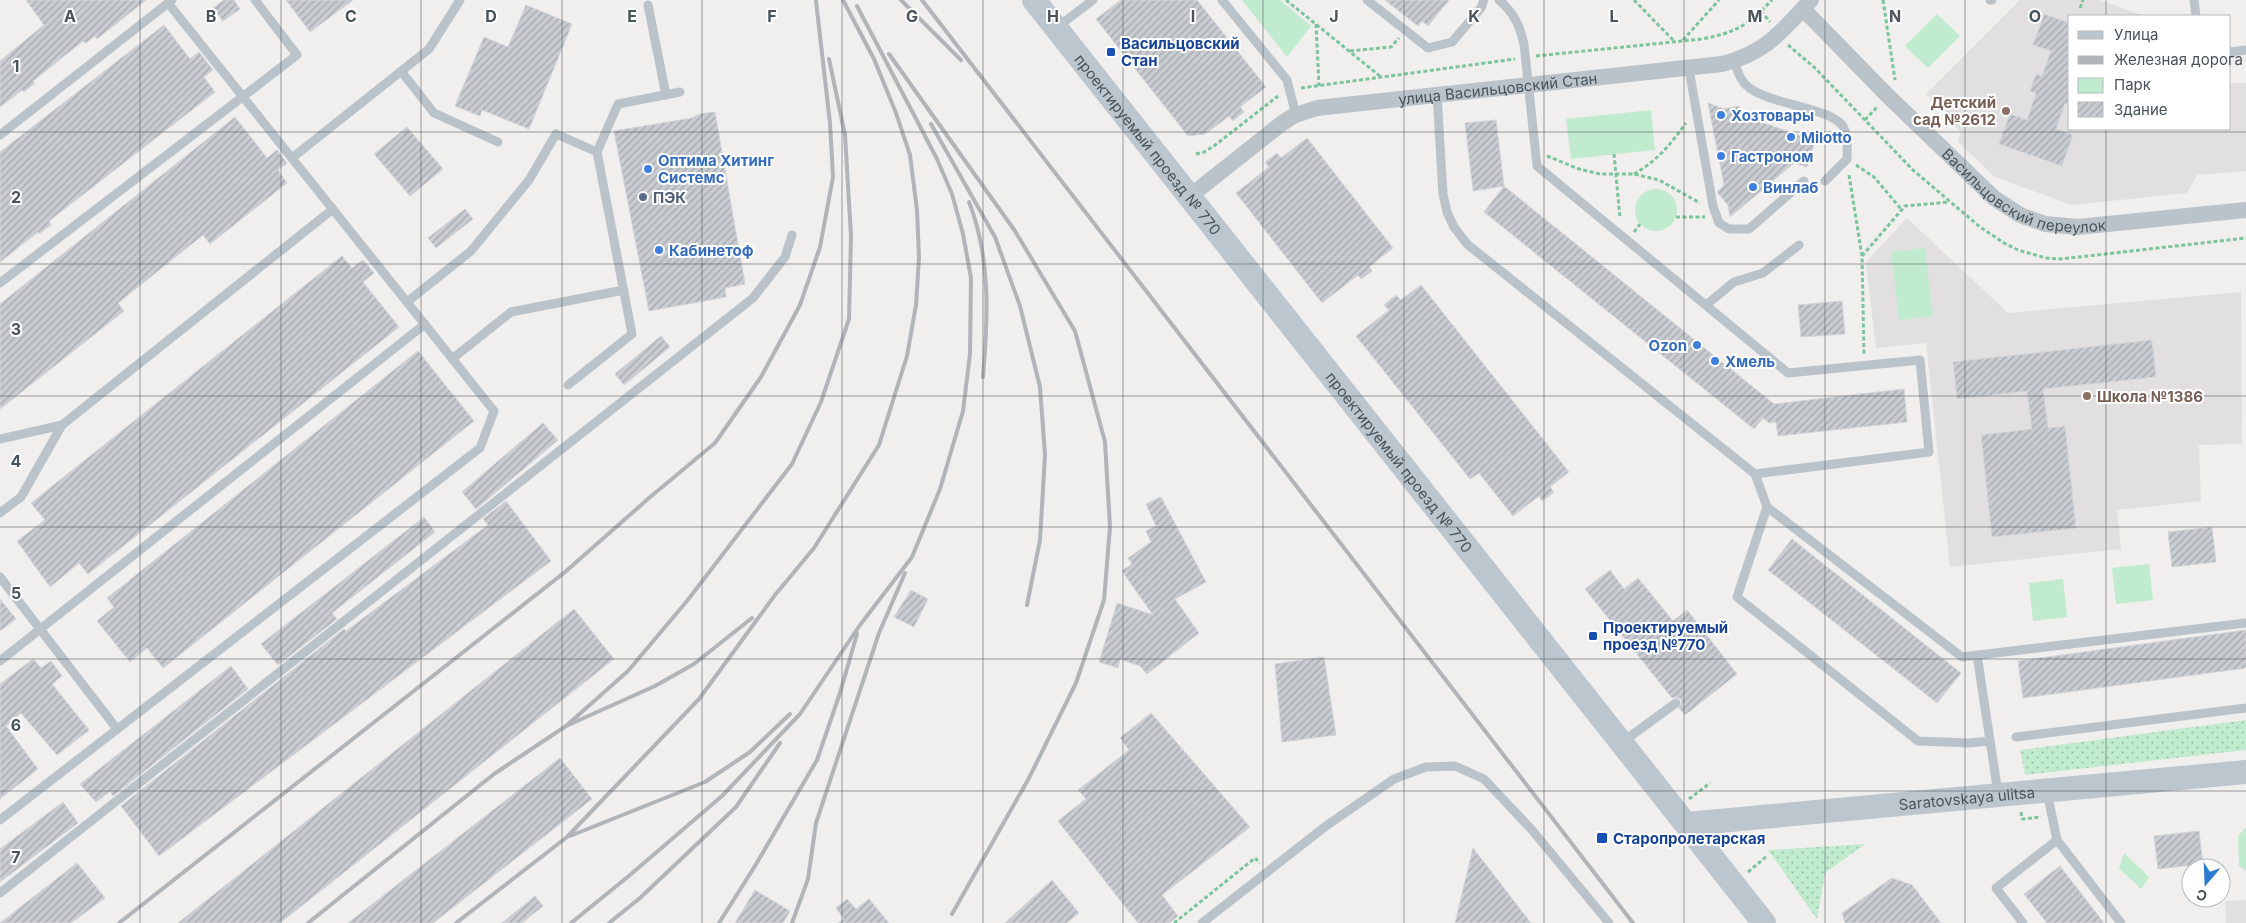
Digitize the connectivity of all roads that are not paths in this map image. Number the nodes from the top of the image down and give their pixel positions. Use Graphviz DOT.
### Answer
graph roads {
  1 [pos="255,0"];
  2 [pos="460,0"];
  3 [pos="1034,0"];
  4 [pos="1093,0"];
  5 [pos="1222,0"];
  6 [pos="1367,0"];
  7 [pos="1484,0"];
  8 [pos="1498,0"];
  9 [pos="2194,0"];
  10 [pos="170,2"];
  11 [pos="1807,4"];
  12 [pos="648,5"];
  13 [pos="2196,15"];
  14 [pos="1056,28"];
  15 [pos="2246,50"];
  16 [pos="2231,52"];
  17 [pos="1734,61"];
  18 [pos="1689,69"];
  19 [pos="401,71"];
  20 [pos="1528,85"];
  21 [pos="680,92"];
  22 [pos="666,95"];
  23 [pos="1437,95"];
  24 [pos="243,96"];
  25 [pos="1296,115"];
  26 [pos="0,135"];
  27 [pos="498,142"];
  28 [pos="597,152"];
  29 [pos="292,158"];
  30 [pos="1804,181"];
  31 [pos="1825,181"];
  32 [pos="1189,197"];
  33 [pos="333,209"];
  34 [pos="2246,210"];
  35 [pos="792,235"];
  36 [pos="1799,245"];
  37 [pos="0,283"];
  38 [pos="624,290"];
  39 [pos="407,302"];
  40 [pos="1706,305"];
  41 [pos="425,324"];
  42 [pos="452,359"];
  43 [pos="568,385"];
  44 [pos="62,425"];
  45 [pos="0,439"];
  46 [pos="1755,474"];
  47 [pos="1767,507"];
  48 [pos="0,513"];
  49 [pos="0,577"];
  50 [pos="2246,623"];
  51 [pos="40,629"];
  52 [pos="1976,655"];
  53 [pos="0,661"];
  54 [pos="1676,703"];
  55 [pos="2246,708"];
  56 [pos="117,729"];
  57 [pos="2016,737"];
  58 [pos="1990,741"];
  59 [pos="1621,743"];
  60 [pos="2246,772"];
  61 [pos="2046,791"];
  62 [pos="1998,796"];
  63 [pos="0,820"];
  64 [pos="1687,824"];
  65 [pos="2056,840"];
  66 [pos="0,893"];
  67 [pos="1202,923"];
  68 [pos="1609,923"];
  69 [pos="1764,923"];
  70 [pos="2023,923"];
  71 [pos="2121,923"];
  1 -- 24 [label="lane"];
  2 -- 19 [label="lane"];
  3 -- 14 [label="street, проектируемый проезд № 770"];
  4 -- 14 [label="lane"];
  5 -- 25 [label="lane"];
  6 -- 7 [label="lane"];
  8 -- 20 [label="lane"];
  9 -- 13 [label="lane"];
  10 -- 24 [label="lane"];
  10 -- 26 [label="lane"];
  11 -- 17 [label="street, улица Васильцовский Стан"];
  11 -- 34 [label="street, Васильцовский переулок"];
  12 -- 22 [label="lane"];
  14 -- 32 [label="street, проектируемый проезд № 770"];
  15 -- 16 [label="lane"];
  17 -- 18 [label="street, улица Васильцовский Стан"];
  17 -- 31 [label="lane"];
  18 -- 20 [label="street, улица Васильцовский Стан"];
  18 -- 30 [label="lane"];
  19 -- 27 [label="lane"];
  19 -- 29 [label="lane"];
  20 -- 23 [label="street, улица Васильцовский Стан"];
  20 -- 40 [label="lane"];
  21 -- 22 [label="lane"];
  22 -- 28 [label="lane"];
  23 -- 25 [label="street, улица Васильцовский Стан"];
  23 -- 46 [label="lane"];
  24 -- 29 [label="lane"];
  24 -- 37 [label="lane"];
  25 -- 32 [label="street, улица Васильцовский Стан"];
  28 -- 38 [label="lane"];
  28 -- 39 [label="lane"];
  29 -- 33 [label="lane"];
  32 -- 59 [label="street, проектируемый проезд № 770"];
  33 -- 39 [label="lane"];
  33 -- 44 [label="lane"];
  35 -- 66 [label="lane"];
  36 -- 40 [label="lane"];
  38 -- 42 [label="lane"];
  38 -- 43 [label="lane"];
  39 -- 41 [label="lane"];
  40 -- 46 [label="lane"];
  41 -- 42 [label="lane"];
  41 -- 51 [label="lane"];
  42 -- 56 [label="lane"];
  44 -- 45 [label="lane"];
  44 -- 48 [label="lane"];
  46 -- 47 [label="lane"];
  47 -- 52 [label="lane"];
  47 -- 58 [label="lane"];
  49 -- 51 [label="lane"];
  50 -- 52 [label="lane"];
  51 -- 53 [label="lane"];
  51 -- 56 [label="lane"];
  52 -- 58 [label="lane"];
  54 -- 59 [label="lane"];
  55 -- 57 [label="lane"];
  56 -- 63 [label="lane"];
  58 -- 62 [label="lane"];
  59 -- 64 [label="street, проектируемый проезд № 770"];
  60 -- 61 [label="street, Saratovskaya ulitsa"];
  61 -- 62 [label="street, Saratovskaya ulitsa"];
  61 -- 65 [label="lane"];
  62 -- 64 [label="street, Saratovskaya ulitsa"];
  64 -- 69 [label="street, проектируемый проезд № 770"];
  65 -- 70 [label="lane"];
  65 -- 71 [label="lane"];
  67 -- 68 [label="lane"];
}
